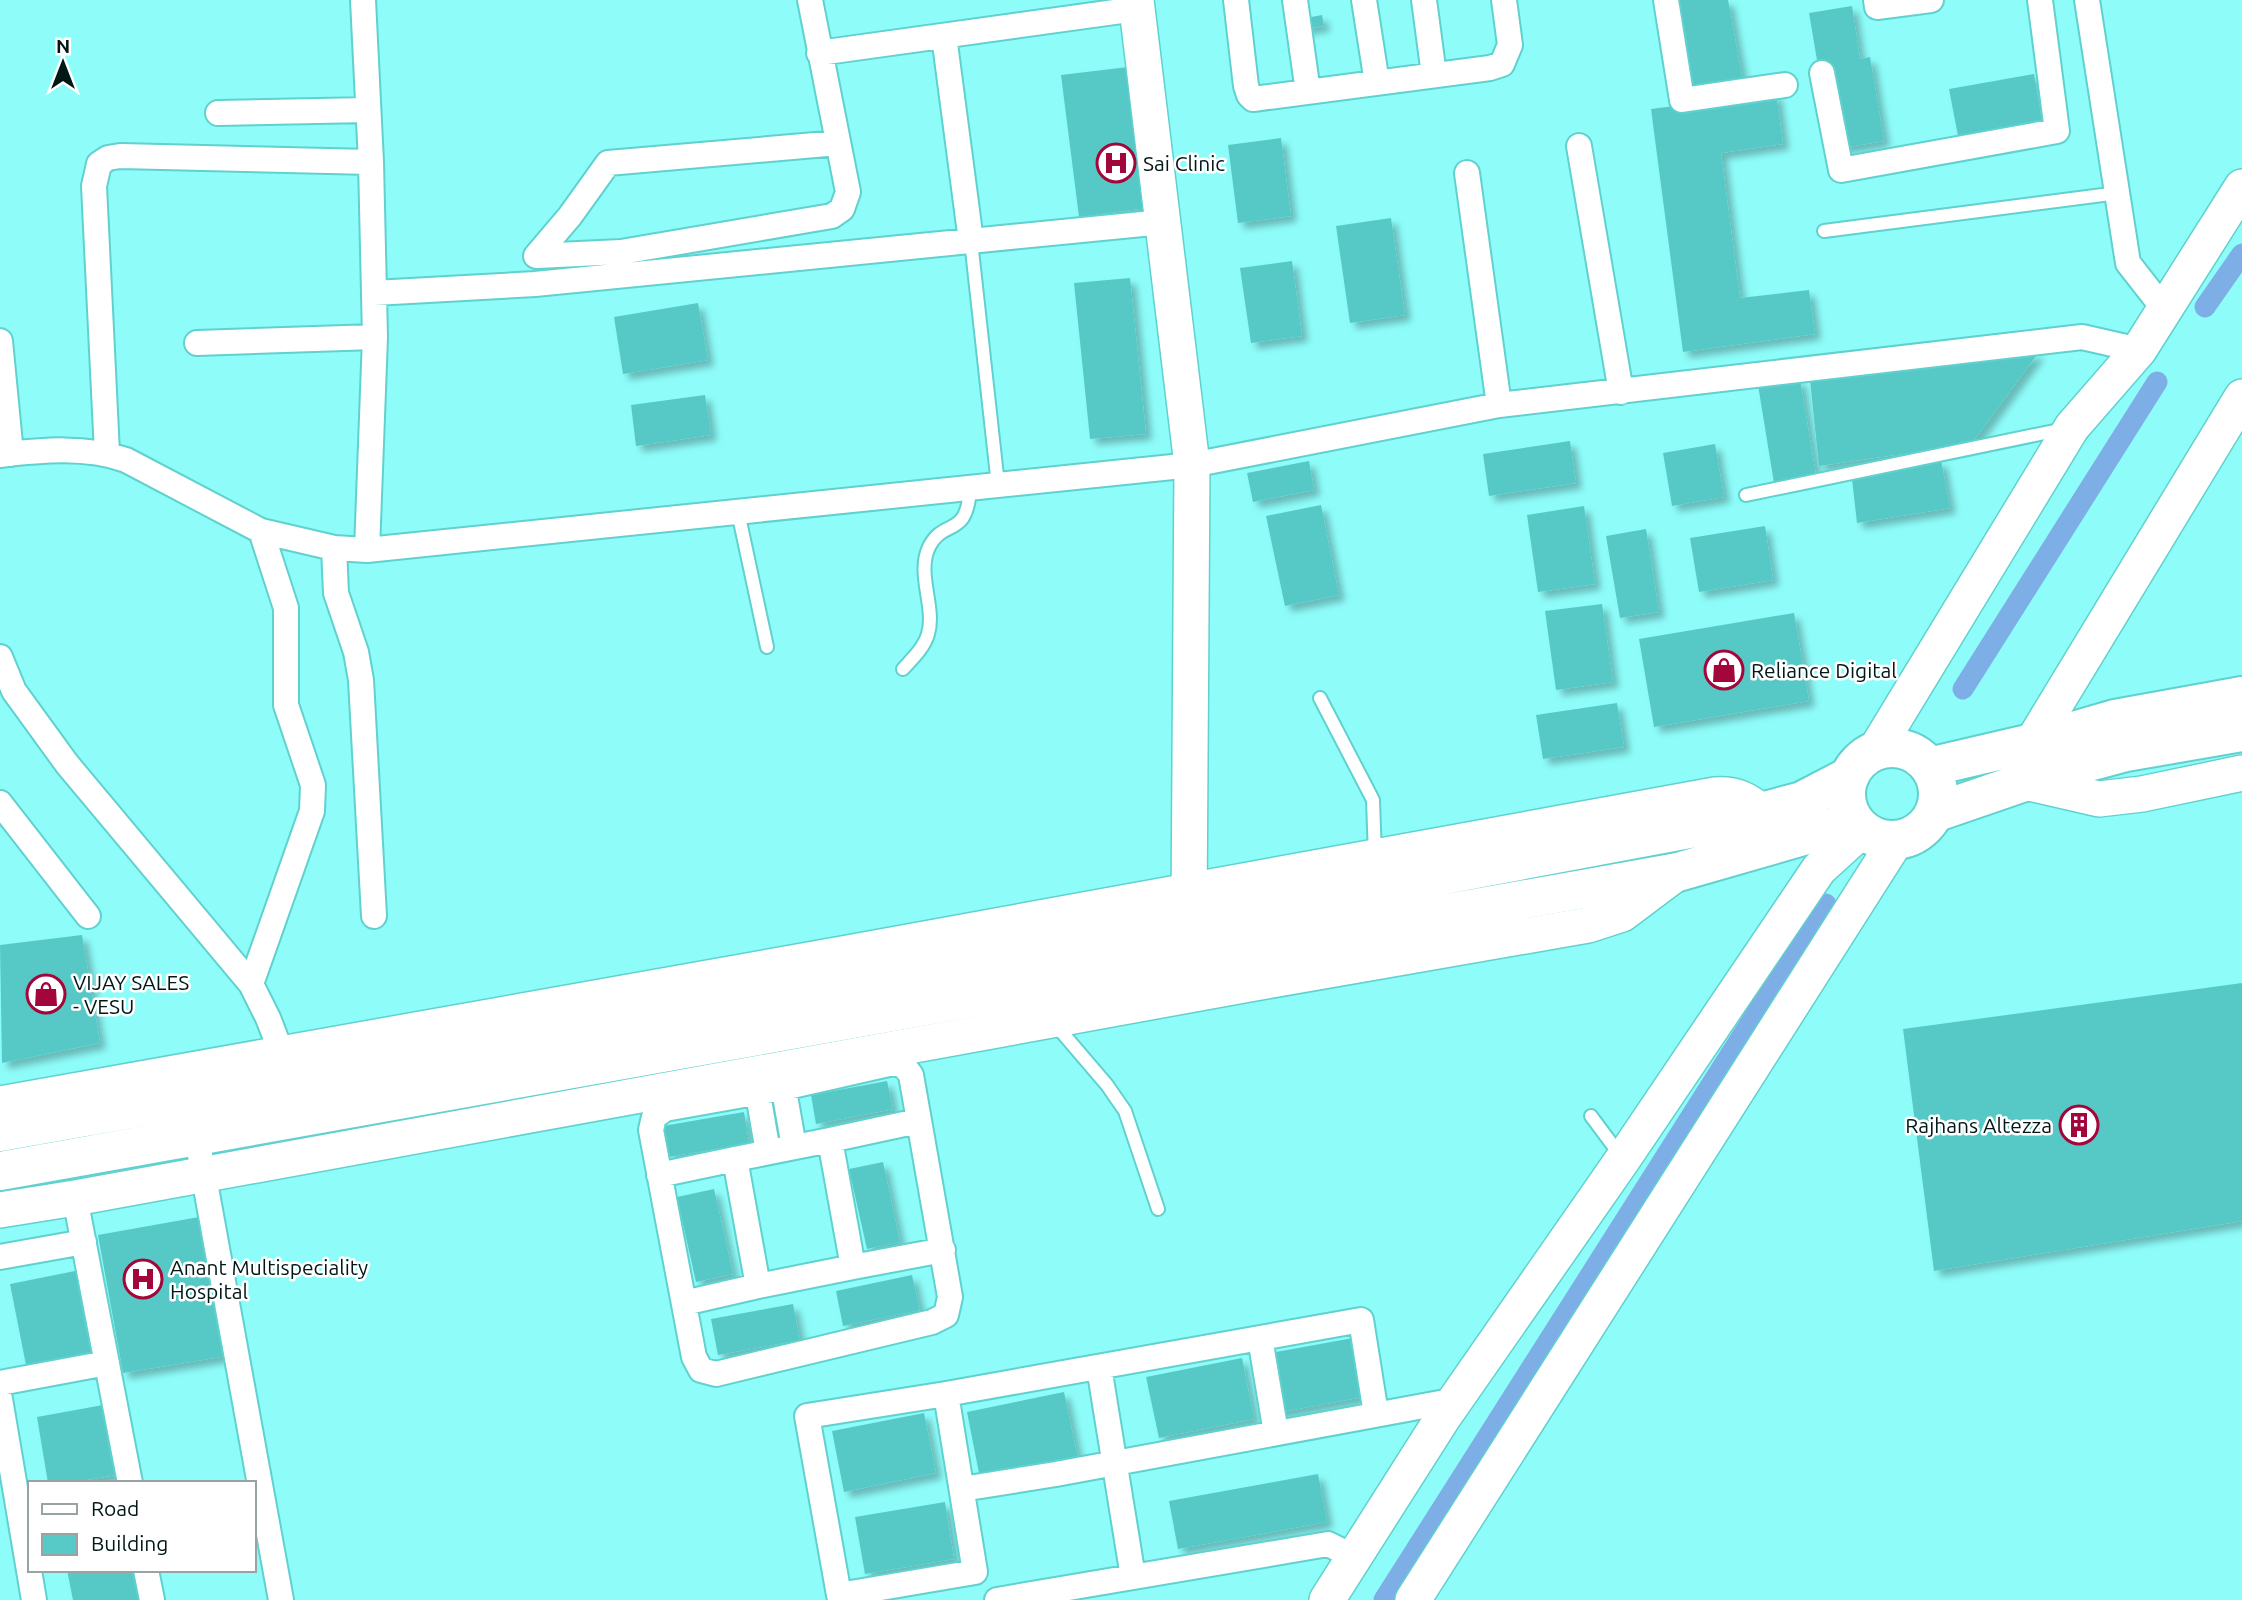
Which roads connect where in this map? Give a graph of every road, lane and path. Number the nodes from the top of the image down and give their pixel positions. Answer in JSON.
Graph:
{"nodes":[{"id":1,"x":363,"y":0,"type":"edge"},
{"id":2,"x":810,"y":0,"type":"edge"},
{"id":3,"x":1236,"y":0,"type":"edge"},
{"id":4,"x":1295,"y":0,"type":"edge"},
{"id":5,"x":1364,"y":0,"type":"edge"},
{"id":6,"x":1424,"y":0,"type":"edge"},
{"id":7,"x":1504,"y":0,"type":"edge"},
{"id":8,"x":1666,"y":0,"type":"edge"},
{"id":9,"x":1876,"y":0,"type":"edge"},
{"id":10,"x":1931,"y":0,"type":"edge"},
{"id":11,"x":2040,"y":0,"type":"edge"},
{"id":12,"x":2087,"y":0,"type":"edge"},
{"id":13,"x":1136,"y":4,"type":"edge"},
{"id":14,"x":944,"y":36,"type":"junction"},
{"id":15,"x":820,"y":53,"type":"junction"},
{"id":16,"x":1822,"y":73,"type":"dead end"},
{"id":17,"x":1434,"y":75,"type":"junction"},
{"id":18,"x":1377,"y":83,"type":"junction"},
{"id":19,"x":1785,"y":85,"type":"dead end"},
{"id":20,"x":1308,"y":92,"type":"junction"},
{"id":21,"x":368,"y":110,"type":"junction"},
{"id":22,"x":218,"y":113,"type":"dead end"},
{"id":23,"x":838,"y":143,"type":"junction"},
{"id":24,"x":1579,"y":146,"type":"dead end"},
{"id":25,"x":371,"y":162,"type":"junction"},
{"id":26,"x":1467,"y":173,"type":"dead end"},
{"id":27,"x":2242,"y":187,"type":"edge"},
{"id":28,"x":2118,"y":193,"type":"junction"},
{"id":29,"x":822,"y":218,"type":"junction"},
{"id":30,"x":1163,"y":222,"type":"junction"},
{"id":31,"x":1824,"y":231,"type":"dead end"},
{"id":32,"x":971,"y":241,"type":"junction"},
{"id":33,"x":824,"y":256,"type":"junction"},
{"id":34,"x":374,"y":293,"type":"junction"},
{"id":35,"x":2164,"y":309,"type":"junction"},
{"id":36,"x":375,"y":337,"type":"junction"},
{"id":37,"x":0,"y":341,"type":"edge"},
{"id":38,"x":197,"y":343,"type":"dead end"},
{"id":39,"x":2138,"y":350,"type":"junction"},
{"id":40,"x":1621,"y":392,"type":"junction"},
{"id":41,"x":2242,"y":397,"type":"edge"},
{"id":42,"x":1499,"y":405,"type":"junction"},
{"id":43,"x":2072,"y":428,"type":"junction"},
{"id":44,"x":107,"y":453,"type":"junction"},
{"id":45,"x":6,"y":454,"type":"edge"},
{"id":46,"x":1192,"y":465,"type":"junction"},
{"id":47,"x":998,"y":485,"type":"junction"},
{"id":48,"x":970,"y":488,"type":"junction"},
{"id":49,"x":1746,"y":495,"type":"dead end"},
{"id":50,"x":737,"y":512,"type":"junction"},
{"id":51,"x":261,"y":531,"type":"junction"},
{"id":52,"x":334,"y":548,"type":"junction"},
{"id":53,"x":367,"y":550,"type":"junction"},
{"id":54,"x":768,"y":647,"type":"dead end"},
{"id":55,"x":0,"y":657,"type":"edge"},
{"id":56,"x":903,"y":670,"type":"dead end"},
{"id":57,"x":1320,"y":698,"type":"dead end"},
{"id":58,"x":2240,"y":703,"type":"edge"},
{"id":59,"x":2032,"y":743,"type":"junction"},
{"id":60,"x":1863,"y":764,"type":"junction"},
{"id":61,"x":1929,"y":767,"type":"junction"},
{"id":62,"x":2242,"y":773,"type":"edge"},
{"id":63,"x":2025,"y":782,"type":"junction"},
{"id":64,"x":0,"y":803,"type":"edge"},
{"id":65,"x":1762,"y":812,"type":"junction"},
{"id":66,"x":1934,"y":813,"type":"junction"},
{"id":67,"x":1871,"y":830,"type":"junction"},
{"id":68,"x":1375,"y":856,"type":"junction"},
{"id":69,"x":1678,"y":872,"type":"junction"},
{"id":70,"x":88,"y":916,"type":"dead end"},
{"id":71,"x":374,"y":916,"type":"dead end"},
{"id":72,"x":1189,"y":924,"type":"junction"},
{"id":73,"x":251,"y":984,"type":"junction"},
{"id":74,"x":1051,"y":1020,"type":"junction"},
{"id":75,"x":286,"y":1067,"type":"junction"},
{"id":76,"x":769,"y":1081,"type":"junction"},
{"id":77,"x":190,"y":1098,"type":"junction"},
{"id":78,"x":0,"y":1104,"type":"edge"},
{"id":79,"x":1591,"y":1116,"type":"dead end"},
{"id":80,"x":918,"y":1121,"type":"junction"},
{"id":81,"x":0,"y":1132,"type":"edge"},
{"id":82,"x":830,"y":1140,"type":"junction"},
{"id":83,"x":794,"y":1147,"type":"junction"},
{"id":84,"x":768,"y":1152,"type":"junction"},
{"id":85,"x":201,"y":1155,"type":"junction"},
{"id":86,"x":735,"y":1158,"type":"junction"},
{"id":87,"x":1623,"y":1158,"type":"junction"},
{"id":88,"x":0,"y":1171,"type":"edge"},
{"id":89,"x":659,"y":1175,"type":"junction"},
{"id":90,"x":75,"y":1198,"type":"junction"},
{"id":91,"x":1158,"y":1209,"type":"dead end"},
{"id":92,"x":0,"y":1210,"type":"edge"},
{"id":93,"x":83,"y":1242,"type":"junction"},
{"id":94,"x":943,"y":1250,"type":"junction"},
{"id":95,"x":0,"y":1257,"type":"edge"},
{"id":96,"x":853,"y":1267,"type":"junction"},
{"id":97,"x":758,"y":1286,"type":"junction"},
{"id":98,"x":684,"y":1303,"type":"junction"},
{"id":99,"x":1260,"y":1338,"type":"junction"},
{"id":100,"x":107,"y":1363,"type":"junction"},
{"id":101,"x":1099,"y":1367,"type":"junction"},
{"id":102,"x":0,"y":1383,"type":"edge"},
{"id":103,"x":946,"y":1394,"type":"junction"},
{"id":104,"x":0,"y":1399,"type":"edge"},
{"id":105,"x":1451,"y":1406,"type":"junction"},
{"id":106,"x":1386,"y":1417,"type":"junction"},
{"id":107,"x":1276,"y":1433,"type":"junction"},
{"id":108,"x":1117,"y":1470,"type":"junction"},
{"id":109,"x":130,"y":1481,"type":"edge"},
{"id":110,"x":962,"y":1489,"type":"junction"},
{"id":111,"x":25,"y":1516,"type":"edge"},
{"id":112,"x":28,"y":1544,"type":"edge"},
{"id":113,"x":1353,"y":1557,"type":"junction"},
{"id":114,"x":31,"y":1572,"type":"edge"},
{"id":115,"x":146,"y":1572,"type":"edge"},
{"id":116,"x":1133,"y":1577,"type":"junction"},
{"id":117,"x":34,"y":1600,"type":"edge"},
{"id":118,"x":152,"y":1600,"type":"edge"},
{"id":119,"x":281,"y":1600,"type":"edge"},
{"id":120,"x":997,"y":1600,"type":"edge"},
{"id":121,"x":1327,"y":1600,"type":"edge"},
{"id":122,"x":1413,"y":1600,"type":"edge"}],
"edges":[{"from":1,"to":21,"type":"street"},
{"from":2,"to":15,"type":"street"},
{"from":3,"to":20,"type":"street"},
{"from":4,"to":20,"type":"street"},
{"from":5,"to":18,"type":"street"},
{"from":6,"to":17,"type":"street"},
{"from":7,"to":17,"type":"street"},
{"from":8,"to":19,"type":"street"},
{"from":9,"to":10,"type":"street"},
{"from":11,"to":16,"type":"street"},
{"from":12,"to":28,"type":"street"},
{"from":13,"to":14,"type":"street"},
{"from":13,"to":30,"type":"street"},
{"from":14,"to":15,"type":"street"},
{"from":14,"to":32,"type":"street"},
{"from":15,"to":23,"type":"street"},
{"from":17,"to":18,"type":"street"},
{"from":18,"to":20,"type":"street"},
{"from":21,"to":22,"type":"street"},
{"from":21,"to":25,"type":"street"},
{"from":23,"to":29,"type":"street"},
{"from":23,"to":29,"type":"street"},
{"from":24,"to":40,"type":"street"},
{"from":25,"to":34,"type":"street"},
{"from":25,"to":44,"type":"street"},
{"from":26,"to":42,"type":"street"},
{"from":27,"to":35,"type":"street"},
{"from":28,"to":31,"type":"lane"},
{"from":28,"to":35,"type":"street"},
{"from":29,"to":33,"type":"street"},
{"from":30,"to":32,"type":"street"},
{"from":30,"to":46,"type":"street"},
{"from":32,"to":33,"type":"street"},
{"from":32,"to":47,"type":"lane"},
{"from":33,"to":34,"type":"street"},
{"from":34,"to":36,"type":"street"},
{"from":35,"to":39,"type":"street"},
{"from":36,"to":38,"type":"street"},
{"from":36,"to":53,"type":"street"},
{"from":37,"to":45,"type":"street"},
{"from":39,"to":40,"type":"street"},
{"from":39,"to":43,"type":"street"},
{"from":40,"to":42,"type":"street"},
{"from":41,"to":59,"type":"street"},
{"from":42,"to":46,"type":"street"},
{"from":43,"to":49,"type":"lane"},
{"from":43,"to":60,"type":"street"},
{"from":44,"to":45,"type":"street"},
{"from":44,"to":51,"type":"street"},
{"from":46,"to":47,"type":"street"},
{"from":46,"to":72,"type":"street"},
{"from":47,"to":48,"type":"street"},
{"from":48,"to":50,"type":"street"},
{"from":48,"to":56,"type":"lane"},
{"from":50,"to":53,"type":"street"},
{"from":50,"to":54,"type":"lane"},
{"from":51,"to":52,"type":"street"},
{"from":51,"to":73,"type":"street"},
{"from":52,"to":53,"type":"street"},
{"from":52,"to":71,"type":"street"},
{"from":55,"to":73,"type":"street"},
{"from":57,"to":68,"type":"lane"},
{"from":58,"to":59,"type":"main road"},
{"from":58,"to":63,"type":"main road"},
{"from":59,"to":61,"type":"main road"},
{"from":60,"to":61,"type":"main road"},
{"from":60,"to":65,"type":"main road"},
{"from":60,"to":67,"type":"main road"},
{"from":61,"to":66,"type":"main road"},
{"from":62,"to":63,"type":"street"},
{"from":63,"to":66,"type":"main road"},
{"from":64,"to":70,"type":"street"},
{"from":65,"to":68,"type":"street"},
{"from":65,"to":72,"type":"main road"},
{"from":66,"to":67,"type":"main road"},
{"from":67,"to":69,"type":"main road"},
{"from":67,"to":87,"type":"street"},
{"from":67,"to":122,"type":"street"},
{"from":68,"to":72,"type":"street"},
{"from":69,"to":72,"type":"main road"},
{"from":69,"to":74,"type":"street"},
{"from":72,"to":75,"type":"main road"},
{"from":72,"to":85,"type":"main road"},
{"from":73,"to":75,"type":"street"},
{"from":74,"to":76,"type":"street"},
{"from":74,"to":91,"type":"lane"},
{"from":75,"to":77,"type":"main road"},
{"from":75,"to":78,"type":"street"},
{"from":76,"to":80,"type":"street"},
{"from":76,"to":83,"type":"street"},
{"from":76,"to":84,"type":"street"},
{"from":76,"to":85,"type":"street"},
{"from":76,"to":89,"type":"street"},
{"from":77,"to":81,"type":"main road"},
{"from":77,"to":85,"type":"street"},
{"from":79,"to":87,"type":"lane"},
{"from":80,"to":82,"type":"street"},
{"from":80,"to":94,"type":"street"},
{"from":82,"to":83,"type":"street"},
{"from":82,"to":96,"type":"street"},
{"from":83,"to":84,"type":"street"},
{"from":84,"to":86,"type":"street"},
{"from":85,"to":88,"type":"main road"},
{"from":85,"to":90,"type":"street"},
{"from":85,"to":119,"type":"street"},
{"from":86,"to":89,"type":"street"},
{"from":86,"to":97,"type":"street"},
{"from":87,"to":105,"type":"street"},
{"from":89,"to":98,"type":"street"},
{"from":90,"to":92,"type":"street"},
{"from":90,"to":93,"type":"street"},
{"from":93,"to":95,"type":"street"},
{"from":93,"to":100,"type":"street"},
{"from":94,"to":96,"type":"street"},
{"from":94,"to":98,"type":"street"},
{"from":96,"to":97,"type":"street"},
{"from":97,"to":98,"type":"street"},
{"from":99,"to":101,"type":"street"},
{"from":99,"to":106,"type":"street"},
{"from":99,"to":107,"type":"street"},
{"from":100,"to":102,"type":"street"},
{"from":100,"to":109,"type":"street"},
{"from":101,"to":103,"type":"street"},
{"from":101,"to":108,"type":"street"},
{"from":103,"to":110,"type":"street"},
{"from":103,"to":110,"type":"street"},
{"from":104,"to":111,"type":"street"},
{"from":105,"to":106,"type":"street"},
{"from":105,"to":113,"type":"street"},
{"from":106,"to":107,"type":"street"},
{"from":106,"to":108,"type":"street"},
{"from":107,"to":108,"type":"street"},
{"from":108,"to":110,"type":"street"},
{"from":108,"to":116,"type":"street"},
{"from":111,"to":112,"type":"street"},
{"from":113,"to":116,"type":"street"},
{"from":113,"to":121,"type":"street"},
{"from":114,"to":117,"type":"street"},
{"from":115,"to":118,"type":"street"},
{"from":116,"to":120,"type":"street"}]}
